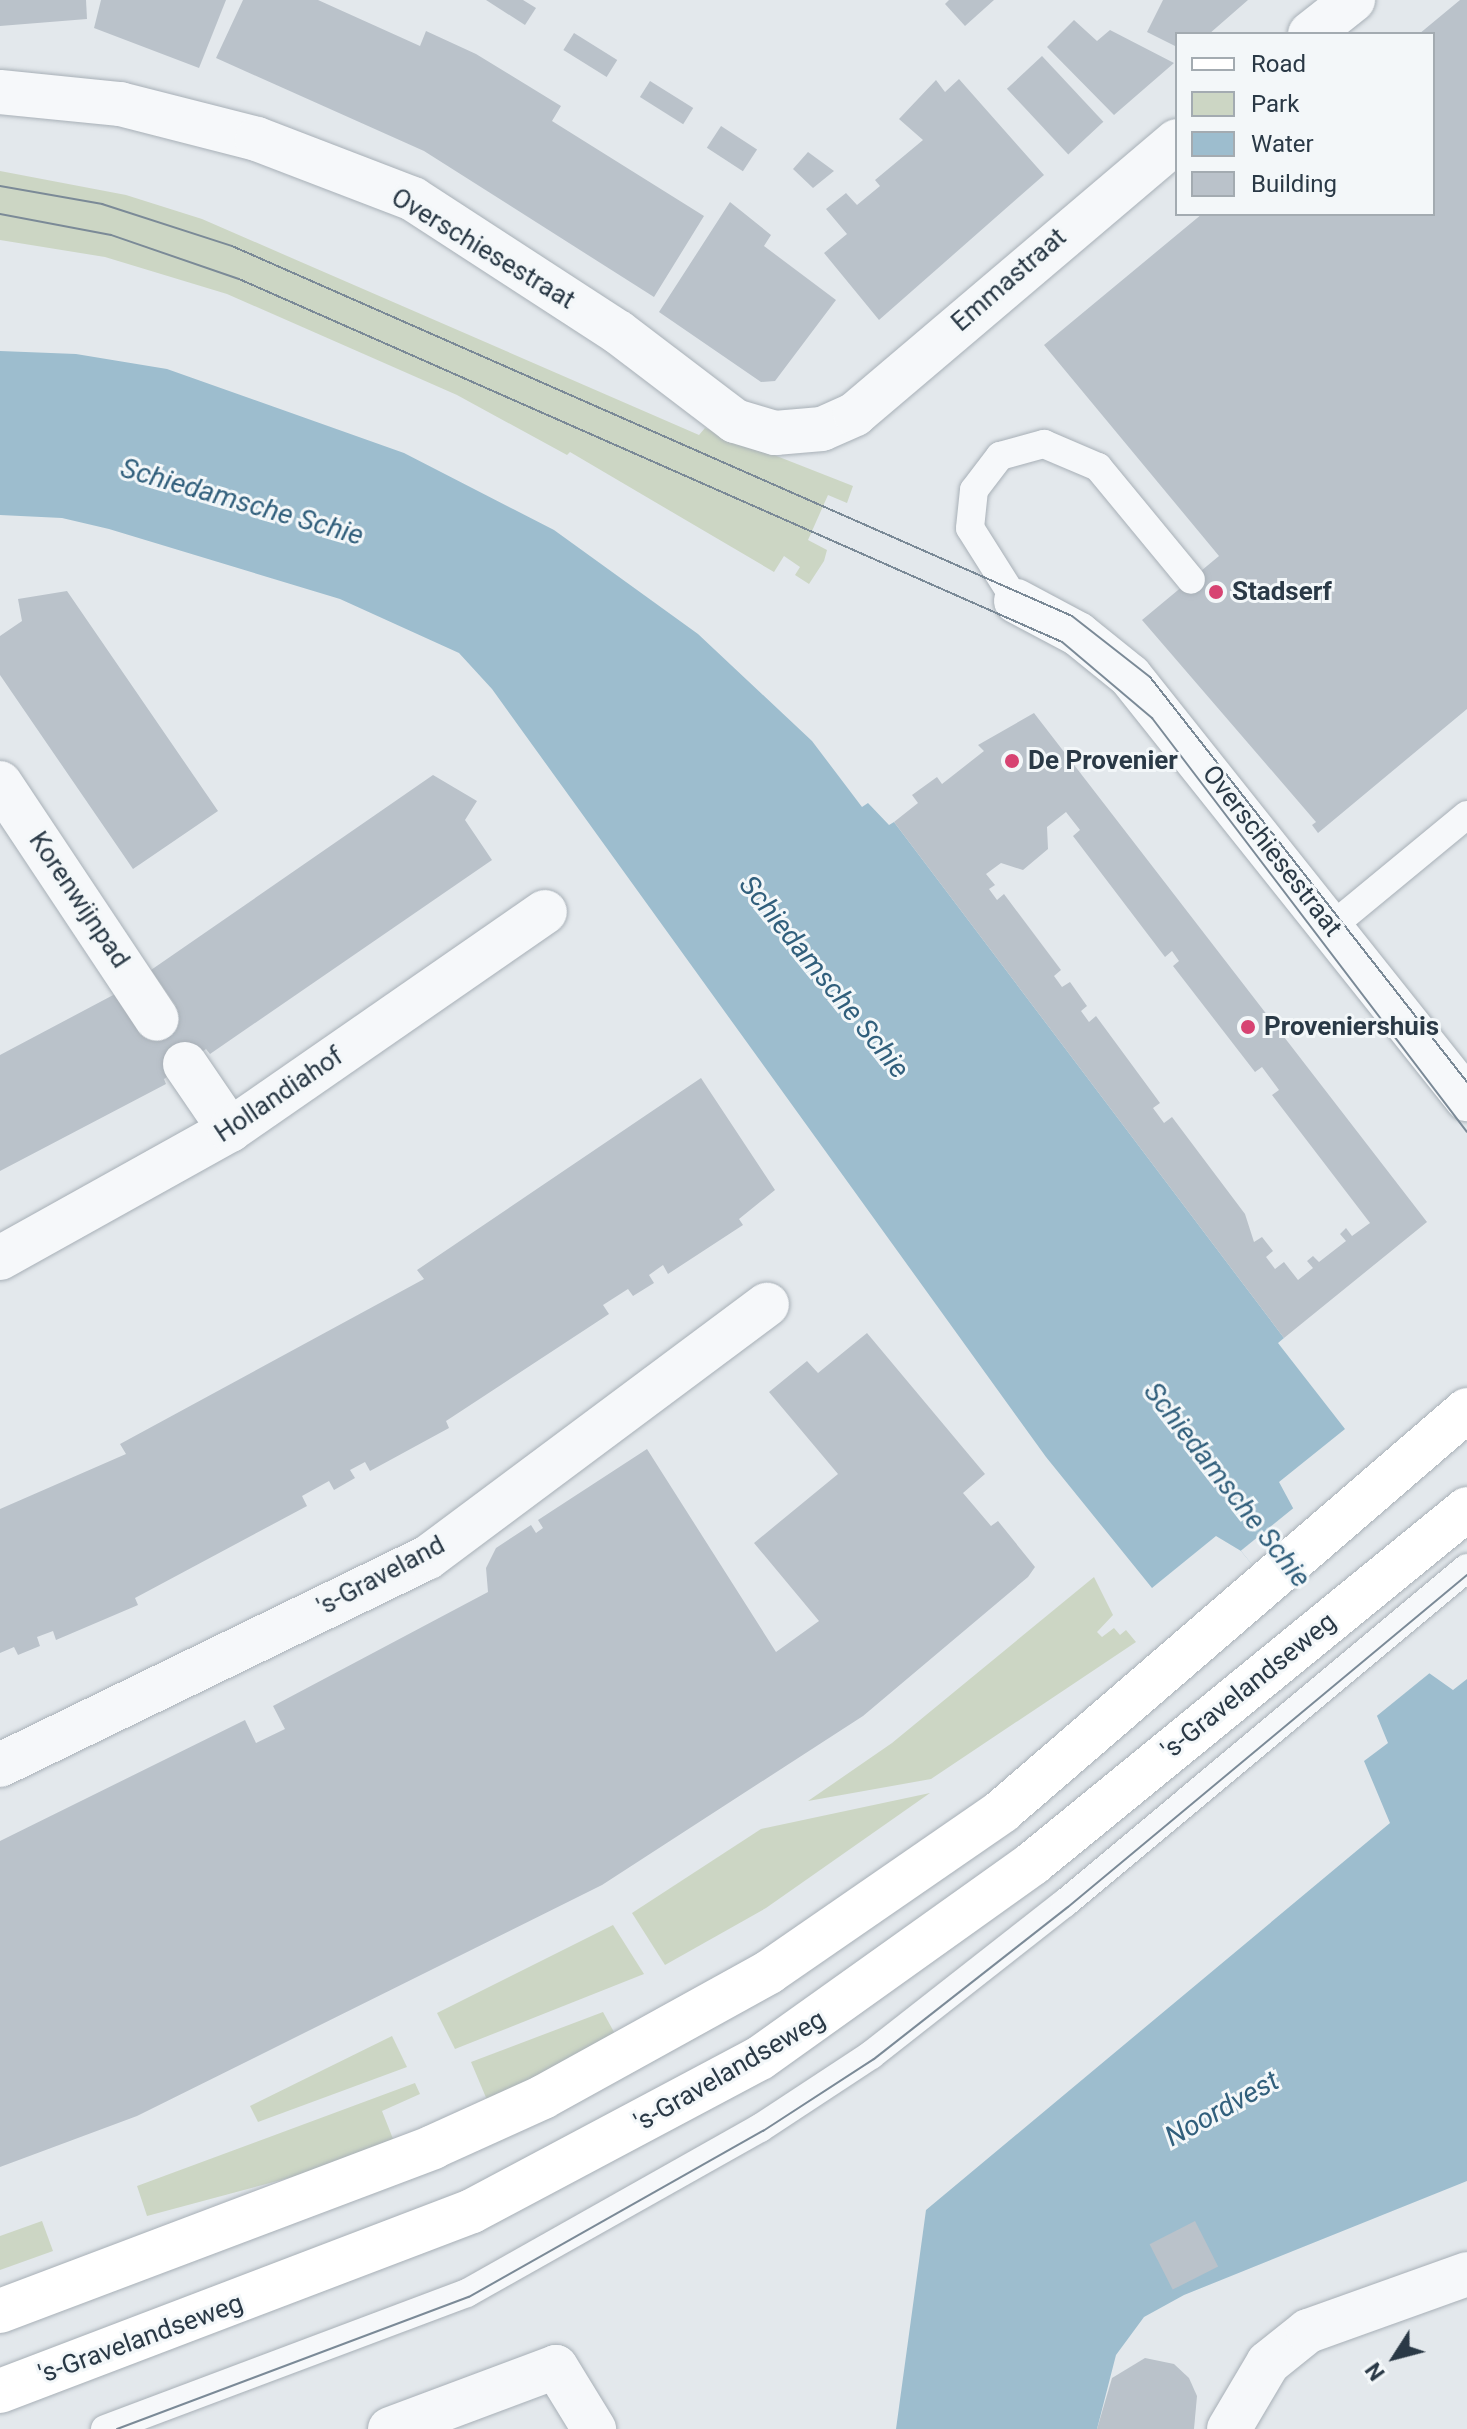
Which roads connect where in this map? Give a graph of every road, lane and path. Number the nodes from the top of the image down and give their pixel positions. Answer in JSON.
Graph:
{"nodes":[{"id":1,"x":1353,"y":0,"type":"edge"},
{"id":2,"x":1313,"y":32,"type":"edge"},
{"id":3,"x":0,"y":92,"type":"edge"},
{"id":4,"x":1175,"y":143,"type":"edge"},
{"id":5,"x":844,"y":421,"type":"joint"},
{"id":6,"x":1191,"y":580,"type":"dead end"},
{"id":7,"x":1016,"y":601,"type":"joint"},
{"id":8,"x":0,"y":783,"type":"edge"},
{"id":9,"x":1467,"y":815,"type":"edge"},
{"id":10,"x":545,"y":912,"type":"dead end"},
{"id":11,"x":1331,"y":927,"type":"junction"},
{"id":12,"x":157,"y":1019,"type":"dead end"},
{"id":13,"x":185,"y":1064,"type":"dead end"},
{"id":14,"x":1467,"y":1099,"type":"edge"},
{"id":15,"x":230,"y":1130,"type":"junction"},
{"id":16,"x":0,"y":1258,"type":"edge"},
{"id":17,"x":767,"y":1305,"type":"dead end"},
{"id":18,"x":1467,"y":1410,"type":"edge"},
{"id":19,"x":1467,"y":1509,"type":"edge"},
{"id":20,"x":1467,"y":1568,"type":"edge"},
{"id":21,"x":0,"y":1765,"type":"edge"},
{"id":22,"x":1467,"y":2274,"type":"edge"},
{"id":23,"x":0,"y":2311,"type":"edge"},
{"id":24,"x":0,"y":2391,"type":"edge"},
{"id":25,"x":1235,"y":2414,"type":"edge"},
{"id":26,"x":105,"y":2429,"type":"edge"},
{"id":27,"x":390,"y":2429,"type":"edge"},
{"id":28,"x":594,"y":2429,"type":"edge"}],
"edges":[{"from":1,"to":2,"type":"street"},
{"from":3,"to":5,"type":"street","name":"Overschiesestraat"},
{"from":4,"to":5,"type":"street","name":"Emmastraat"},
{"from":6,"to":7,"type":"lane"},
{"from":7,"to":11,"type":"street","name":"Overschiesestraat"},
{"from":8,"to":12,"type":"street","name":"Korenwijnpad"},
{"from":9,"to":11,"type":"lane"},
{"from":10,"to":15,"type":"street","name":"Hollandiahof"},
{"from":11,"to":14,"type":"street","name":"Overschiesestraat"},
{"from":13,"to":15,"type":"street"},
{"from":15,"to":16,"type":"street","name":"Hollandiahof"},
{"from":17,"to":21,"type":"street","name":"'s-Graveland"},
{"from":18,"to":23,"type":"main road"},
{"from":19,"to":24,"type":"main road","name":"'s-Gravelandseweg"},
{"from":20,"to":26,"type":"lane","name":"'s-Gravelandseweg"},
{"from":22,"to":25,"type":"street"},
{"from":27,"to":28,"type":"street"}]}
